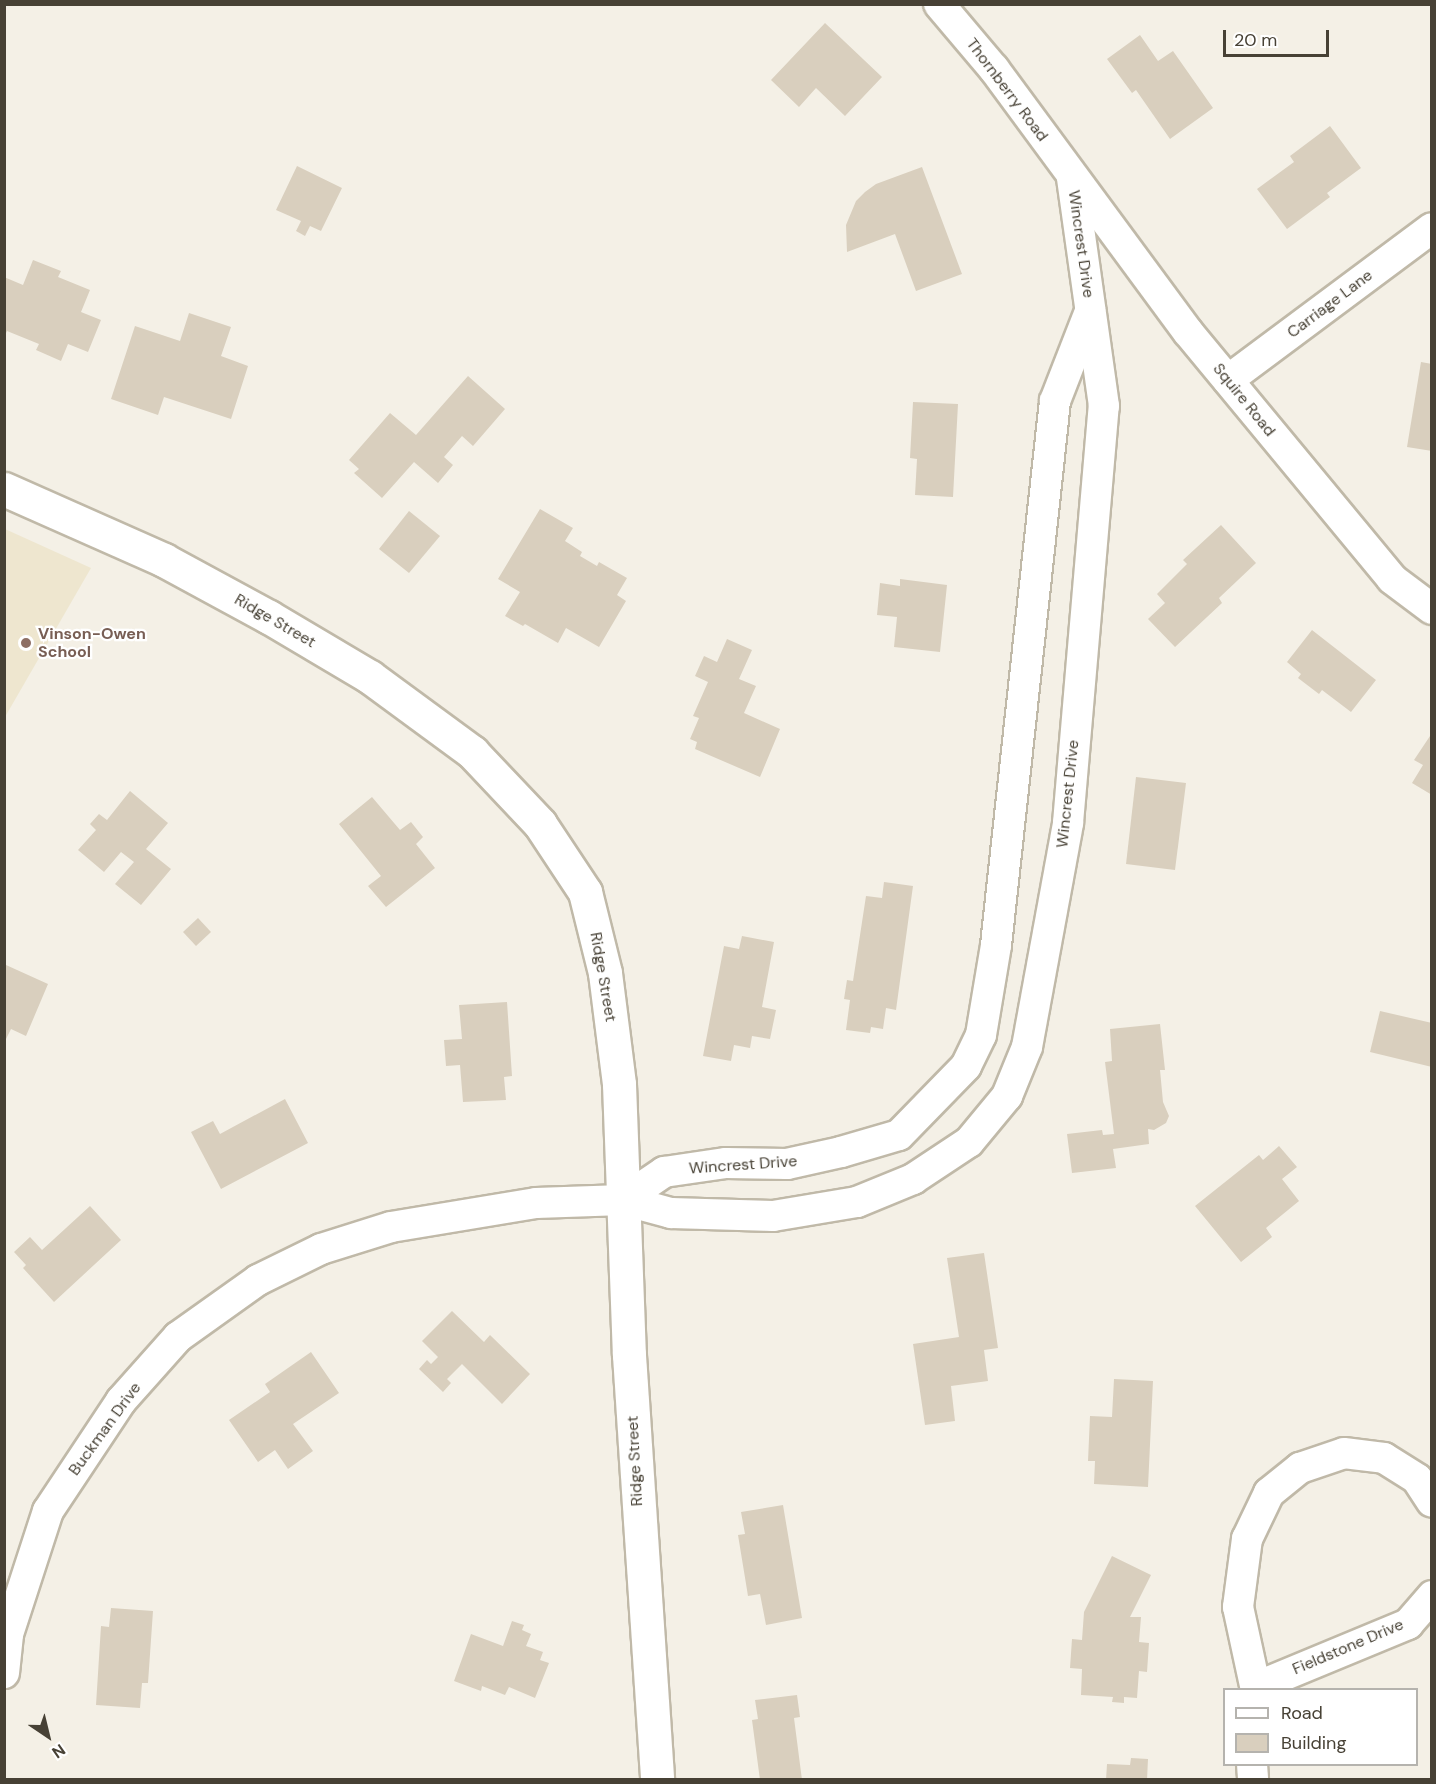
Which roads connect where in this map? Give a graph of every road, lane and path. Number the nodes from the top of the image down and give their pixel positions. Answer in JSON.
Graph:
{"nodes":[{"id":1,"x":939,"y":4,"type":"edge"},
{"id":2,"x":1072,"y":177,"type":"junction"},
{"id":3,"x":1431,"y":228,"type":"edge"},
{"id":4,"x":1090,"y":311,"type":"junction"},
{"id":5,"x":1228,"y":380,"type":"junction"},
{"id":6,"x":4,"y":489,"type":"edge"},
{"id":7,"x":1431,"y":609,"type":"edge"},
{"id":8,"x":623,"y":1200,"type":"junction"},
{"id":9,"x":1431,"y":1502,"type":"edge"},
{"id":10,"x":1431,"y":1596,"type":"edge"},
{"id":11,"x":4,"y":1673,"type":"edge"},
{"id":12,"x":1256,"y":1688,"type":"edge"},
{"id":13,"x":657,"y":1779,"type":"edge"}],
"edges":[{"from":1,"to":2,"type":"street","name":"Thornberry Road"},
{"from":2,"to":4,"type":"street","name":"Wincrest Drive"},
{"from":2,"to":5,"type":"street","name":"Squire Road"},
{"from":3,"to":5,"type":"street","name":"Carriage Lane"},
{"from":4,"to":8,"type":"street","name":"Wincrest Drive"},
{"from":4,"to":8,"type":"street","name":"Wincrest Drive"},
{"from":5,"to":7,"type":"street","name":"Squire Road"},
{"from":6,"to":8,"type":"street","name":"Ridge Street"},
{"from":8,"to":11,"type":"street","name":"Buckman Drive"},
{"from":8,"to":13,"type":"street","name":"Ridge Street"},
{"from":9,"to":12,"type":"street","name":"Fieldstone Drive"},
{"from":10,"to":12,"type":"street","name":"Fieldstone Drive"}]}
